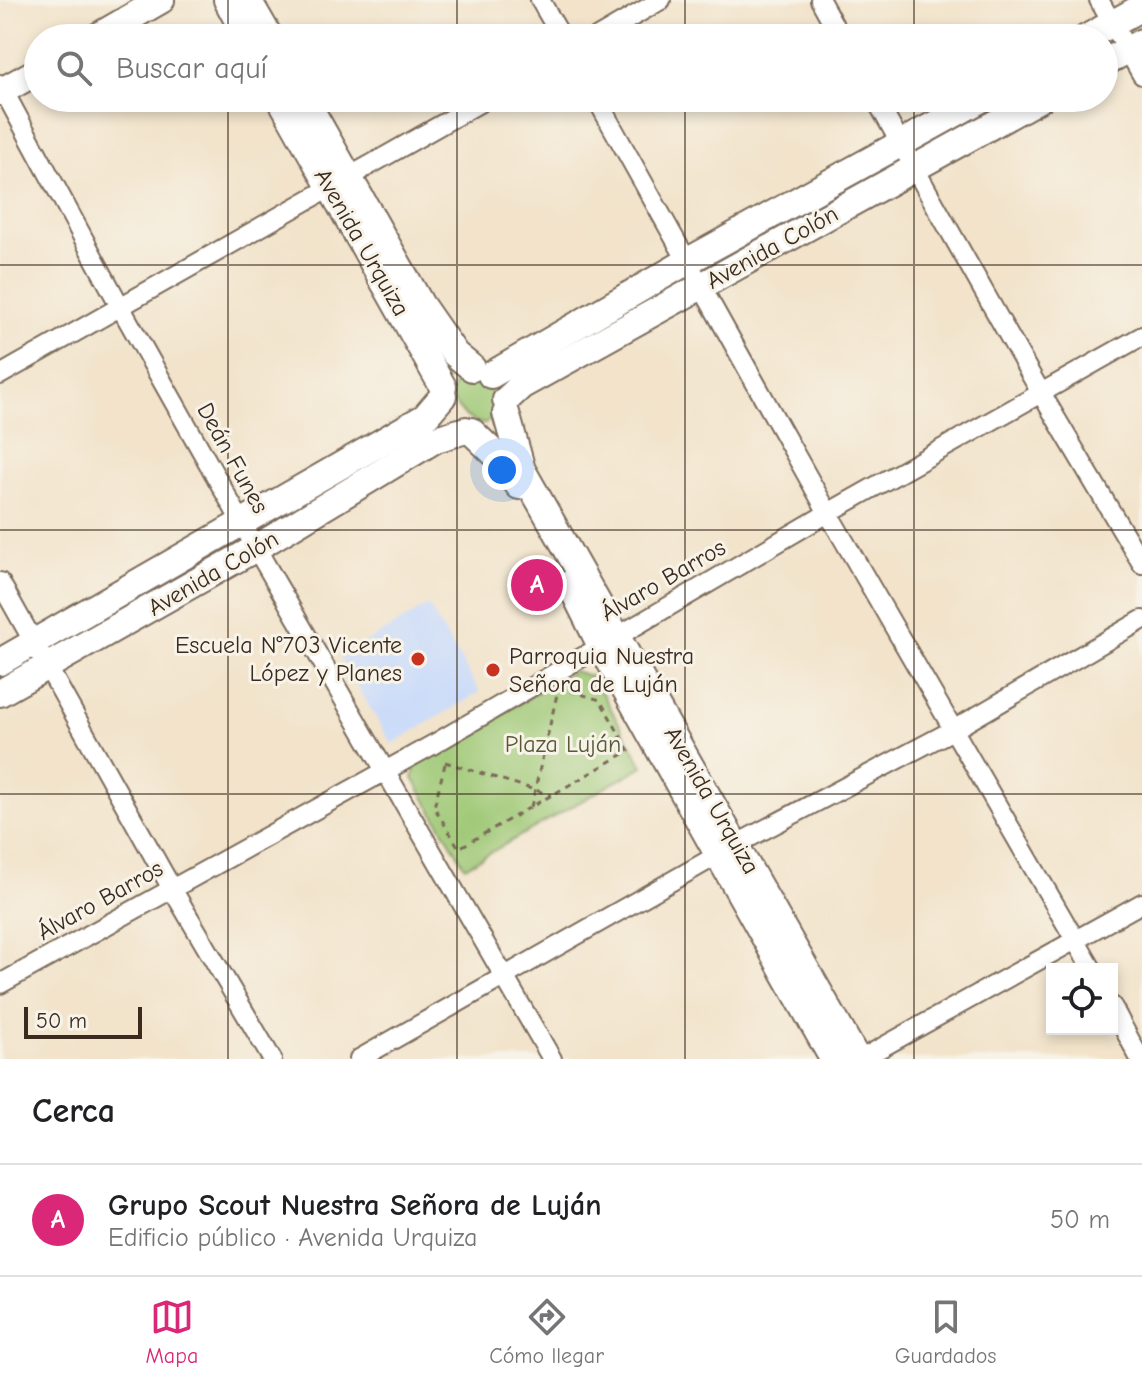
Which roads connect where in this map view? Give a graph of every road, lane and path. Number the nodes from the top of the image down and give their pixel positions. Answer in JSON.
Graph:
{"nodes":[{"id":1,"x":161,"y":0,"type":"edge"},
{"id":2,"x":227,"y":0,"type":"edge"},
{"id":3,"x":248,"y":0,"type":"edge"},
{"id":4,"x":540,"y":0,"type":"edge"},
{"id":5,"x":661,"y":0,"type":"edge"},
{"id":6,"x":820,"y":0,"type":"edge"},
{"id":7,"x":1099,"y":0,"type":"edge"},
{"id":8,"x":1142,"y":7,"type":"edge"},
{"id":9,"x":1112,"y":23,"type":"joint"},
{"id":10,"x":119,"y":24,"type":"edge"},
{"id":11,"x":240,"y":24,"type":"edge"},
{"id":12,"x":262,"y":24,"type":"edge"},
{"id":13,"x":554,"y":24,"type":"edge"},
{"id":14,"x":620,"y":24,"type":"edge"},
{"id":15,"x":833,"y":24,"type":"edge"},
{"id":16,"x":1118,"y":29,"type":"edge"},
{"id":17,"x":1135,"y":46,"type":"edge"},
{"id":18,"x":1142,"y":75,"type":"edge"},
{"id":19,"x":24,"y":78,"type":"edge"},
{"id":20,"x":1,"y":89,"type":"edge"},
{"id":21,"x":290,"y":112,"type":"edge"},
{"id":22,"x":310,"y":112,"type":"edge"},
{"id":23,"x":463,"y":112,"type":"edge"},
{"id":24,"x":604,"y":112,"type":"edge"},
{"id":25,"x":883,"y":112,"type":"edge"},
{"id":26,"x":959,"y":112,"type":"edge"},
{"id":27,"x":1016,"y":112,"type":"edge"},
{"id":28,"x":901,"y":145,"type":"junction"},
{"id":29,"x":914,"y":169,"type":"junction"},
{"id":30,"x":338,"y":181,"type":"junction"},
{"id":31,"x":688,"y":261,"type":"junction"},
{"id":32,"x":702,"y":285,"type":"junction"},
{"id":33,"x":121,"y":308,"type":"junction"},
{"id":34,"x":1142,"y":336,"type":"edge"},
{"id":35,"x":482,"y":372,"type":"junction"},
{"id":36,"x":0,"y":375,"type":"edge"},
{"id":37,"x":443,"y":391,"type":"junction"},
{"id":38,"x":1041,"y":393,"type":"junction"},
{"id":39,"x":506,"y":406,"type":"junction"},
{"id":40,"x":469,"y":430,"type":"junction"},
{"id":41,"x":828,"y":513,"type":"junction"},
{"id":42,"x":242,"y":523,"type":"junction"},
{"id":43,"x":256,"y":548,"type":"junction"},
{"id":44,"x":1142,"y":564,"type":"edge"},
{"id":45,"x":0,"y":582,"type":"edge"},
{"id":46,"x":1142,"y":620,"type":"edge"},
{"id":47,"x":609,"y":639,"type":"junction"},
{"id":48,"x":36,"y":643,"type":"junction"},
{"id":49,"x":0,"y":662,"type":"edge"},
{"id":50,"x":48,"y":668,"type":"junction"},
{"id":51,"x":0,"y":693,"type":"edge"},
{"id":52,"x":953,"y":730,"type":"junction"},
{"id":53,"x":434,"y":744,"type":"junction"},
{"id":54,"x":445,"y":764,"type":"junction"},
{"id":55,"x":384,"y":771,"type":"junction"},
{"id":56,"x":535,"y":790,"type":"junction"},
{"id":57,"x":551,"y":795,"type":"junction"},
{"id":58,"x":531,"y":807,"type":"junction"},
{"id":59,"x":729,"y":850,"type":"junction"},
{"id":60,"x":171,"y":887,"type":"junction"},
{"id":61,"x":1142,"y":903,"type":"edge"},
{"id":62,"x":1077,"y":940,"type":"junction"},
{"id":63,"x":1089,"y":963,"type":"edge"},
{"id":64,"x":505,"y":976,"type":"junction"},
{"id":65,"x":0,"y":984,"type":"edge"},
{"id":66,"x":1118,"y":1017,"type":"edge"},
{"id":67,"x":272,"y":1059,"type":"edge"},
{"id":68,"x":359,"y":1059,"type":"edge"},
{"id":69,"x":552,"y":1059,"type":"edge"},
{"id":70,"x":833,"y":1059,"type":"edge"},
{"id":71,"x":859,"y":1059,"type":"edge"},
{"id":72,"x":1140,"y":1059,"type":"edge"}],
"edges":[{"from":1,"to":10,"type":"main road"},
{"from":2,"to":11,"type":"main road"},
{"from":3,"to":12,"type":"main road"},
{"from":4,"to":13,"type":"street"},
{"from":5,"to":14,"type":"street"},
{"from":6,"to":15,"type":"street"},
{"from":7,"to":9,"type":"street"},
{"from":8,"to":9,"type":"main road"},
{"from":16,"to":17,"type":"street"},
{"from":17,"to":18,"type":"street"},
{"from":19,"to":20,"type":"main road"},
{"from":20,"to":33,"type":"street","name":"Deán Funes"},
{"from":21,"to":30,"type":"main road","name":"Avenida Urquiza"},
{"from":22,"to":30,"type":"main road","name":"Avenida Urquiza"},
{"from":23,"to":30,"type":"street"},
{"from":24,"to":31,"type":"street"},
{"from":25,"to":28,"type":"street"},
{"from":26,"to":28,"type":"main road","name":"Avenida Colón"},
{"from":27,"to":29,"type":"main road","name":"Avenida Colón"},
{"from":28,"to":29,"type":"street"},
{"from":28,"to":31,"type":"main road","name":"Avenida Colón"},
{"from":29,"to":32,"type":"main road","name":"Avenida Colón"},
{"from":29,"to":38,"type":"street"},
{"from":30,"to":33,"type":"street"},
{"from":30,"to":35,"type":"main road","name":"Avenida Urquiza"},
{"from":30,"to":37,"type":"main road","name":"Avenida Urquiza"},
{"from":31,"to":32,"type":"street"},
{"from":31,"to":35,"type":"main road","name":"Avenida Colón"},
{"from":32,"to":39,"type":"main road","name":"Avenida Colón"},
{"from":32,"to":41,"type":"street"},
{"from":33,"to":36,"type":"street"},
{"from":33,"to":42,"type":"street","name":"Deán Funes"},
{"from":34,"to":38,"type":"street","name":"Álvaro Barros"},
{"from":35,"to":37,"type":"main road"},
{"from":35,"to":39,"type":"main road"},
{"from":37,"to":40,"type":"main road"},
{"from":37,"to":42,"type":"main road","name":"Avenida Colón"},
{"from":38,"to":41,"type":"street","name":"Álvaro Barros"},
{"from":38,"to":44,"type":"street"},
{"from":39,"to":40,"type":"main road"},
{"from":39,"to":47,"type":"main road","name":"Avenida Urquiza"},
{"from":40,"to":43,"type":"main road","name":"Avenida Colón"},
{"from":40,"to":47,"type":"main road","name":"Avenida Urquiza"},
{"from":41,"to":47,"type":"street","name":"Álvaro Barros"},
{"from":41,"to":52,"type":"street"},
{"from":42,"to":43,"type":"street","name":"Deán Funes"},
{"from":42,"to":48,"type":"main road","name":"Avenida Colón"},
{"from":43,"to":50,"type":"main road","name":"Avenida Colón"},
{"from":43,"to":55,"type":"street","name":"Deán Funes"},
{"from":45,"to":48,"type":"street"},
{"from":46,"to":52,"type":"street"},
{"from":47,"to":53,"type":"street","name":"Álvaro Barros"},
{"from":47,"to":59,"type":"main road","name":"Avenida Urquiza"},
{"from":48,"to":49,"type":"main road","name":"Avenida Colón"},
{"from":48,"to":50,"type":"street"},
{"from":50,"to":51,"type":"main road","name":"Avenida Colón"},
{"from":50,"to":60,"type":"street"},
{"from":52,"to":59,"type":"street"},
{"from":52,"to":62,"type":"street"},
{"from":53,"to":54,"type":"path"},
{"from":53,"to":55,"type":"street","name":"Álvaro Barros"},
{"from":54,"to":56,"type":"path"},
{"from":54,"to":58,"type":"path"},
{"from":55,"to":60,"type":"street","name":"Álvaro Barros"},
{"from":55,"to":64,"type":"street","name":"Deán Funes"},
{"from":56,"to":57,"type":"path"},
{"from":56,"to":57,"type":"path"},
{"from":56,"to":58,"type":"path"},
{"from":57,"to":58,"type":"path"},
{"from":59,"to":64,"type":"street"},
{"from":59,"to":70,"type":"main road","name":"Avenida Urquiza"},
{"from":59,"to":71,"type":"main road","name":"Avenida Urquiza"},
{"from":60,"to":65,"type":"street","name":"Álvaro Barros"},
{"from":60,"to":67,"type":"street"},
{"from":61,"to":62,"type":"street"},
{"from":62,"to":63,"type":"street"},
{"from":62,"to":71,"type":"street"},
{"from":64,"to":68,"type":"street"},
{"from":64,"to":69,"type":"street","name":"Deán Funes"},
{"from":66,"to":72,"type":"street"}]}
